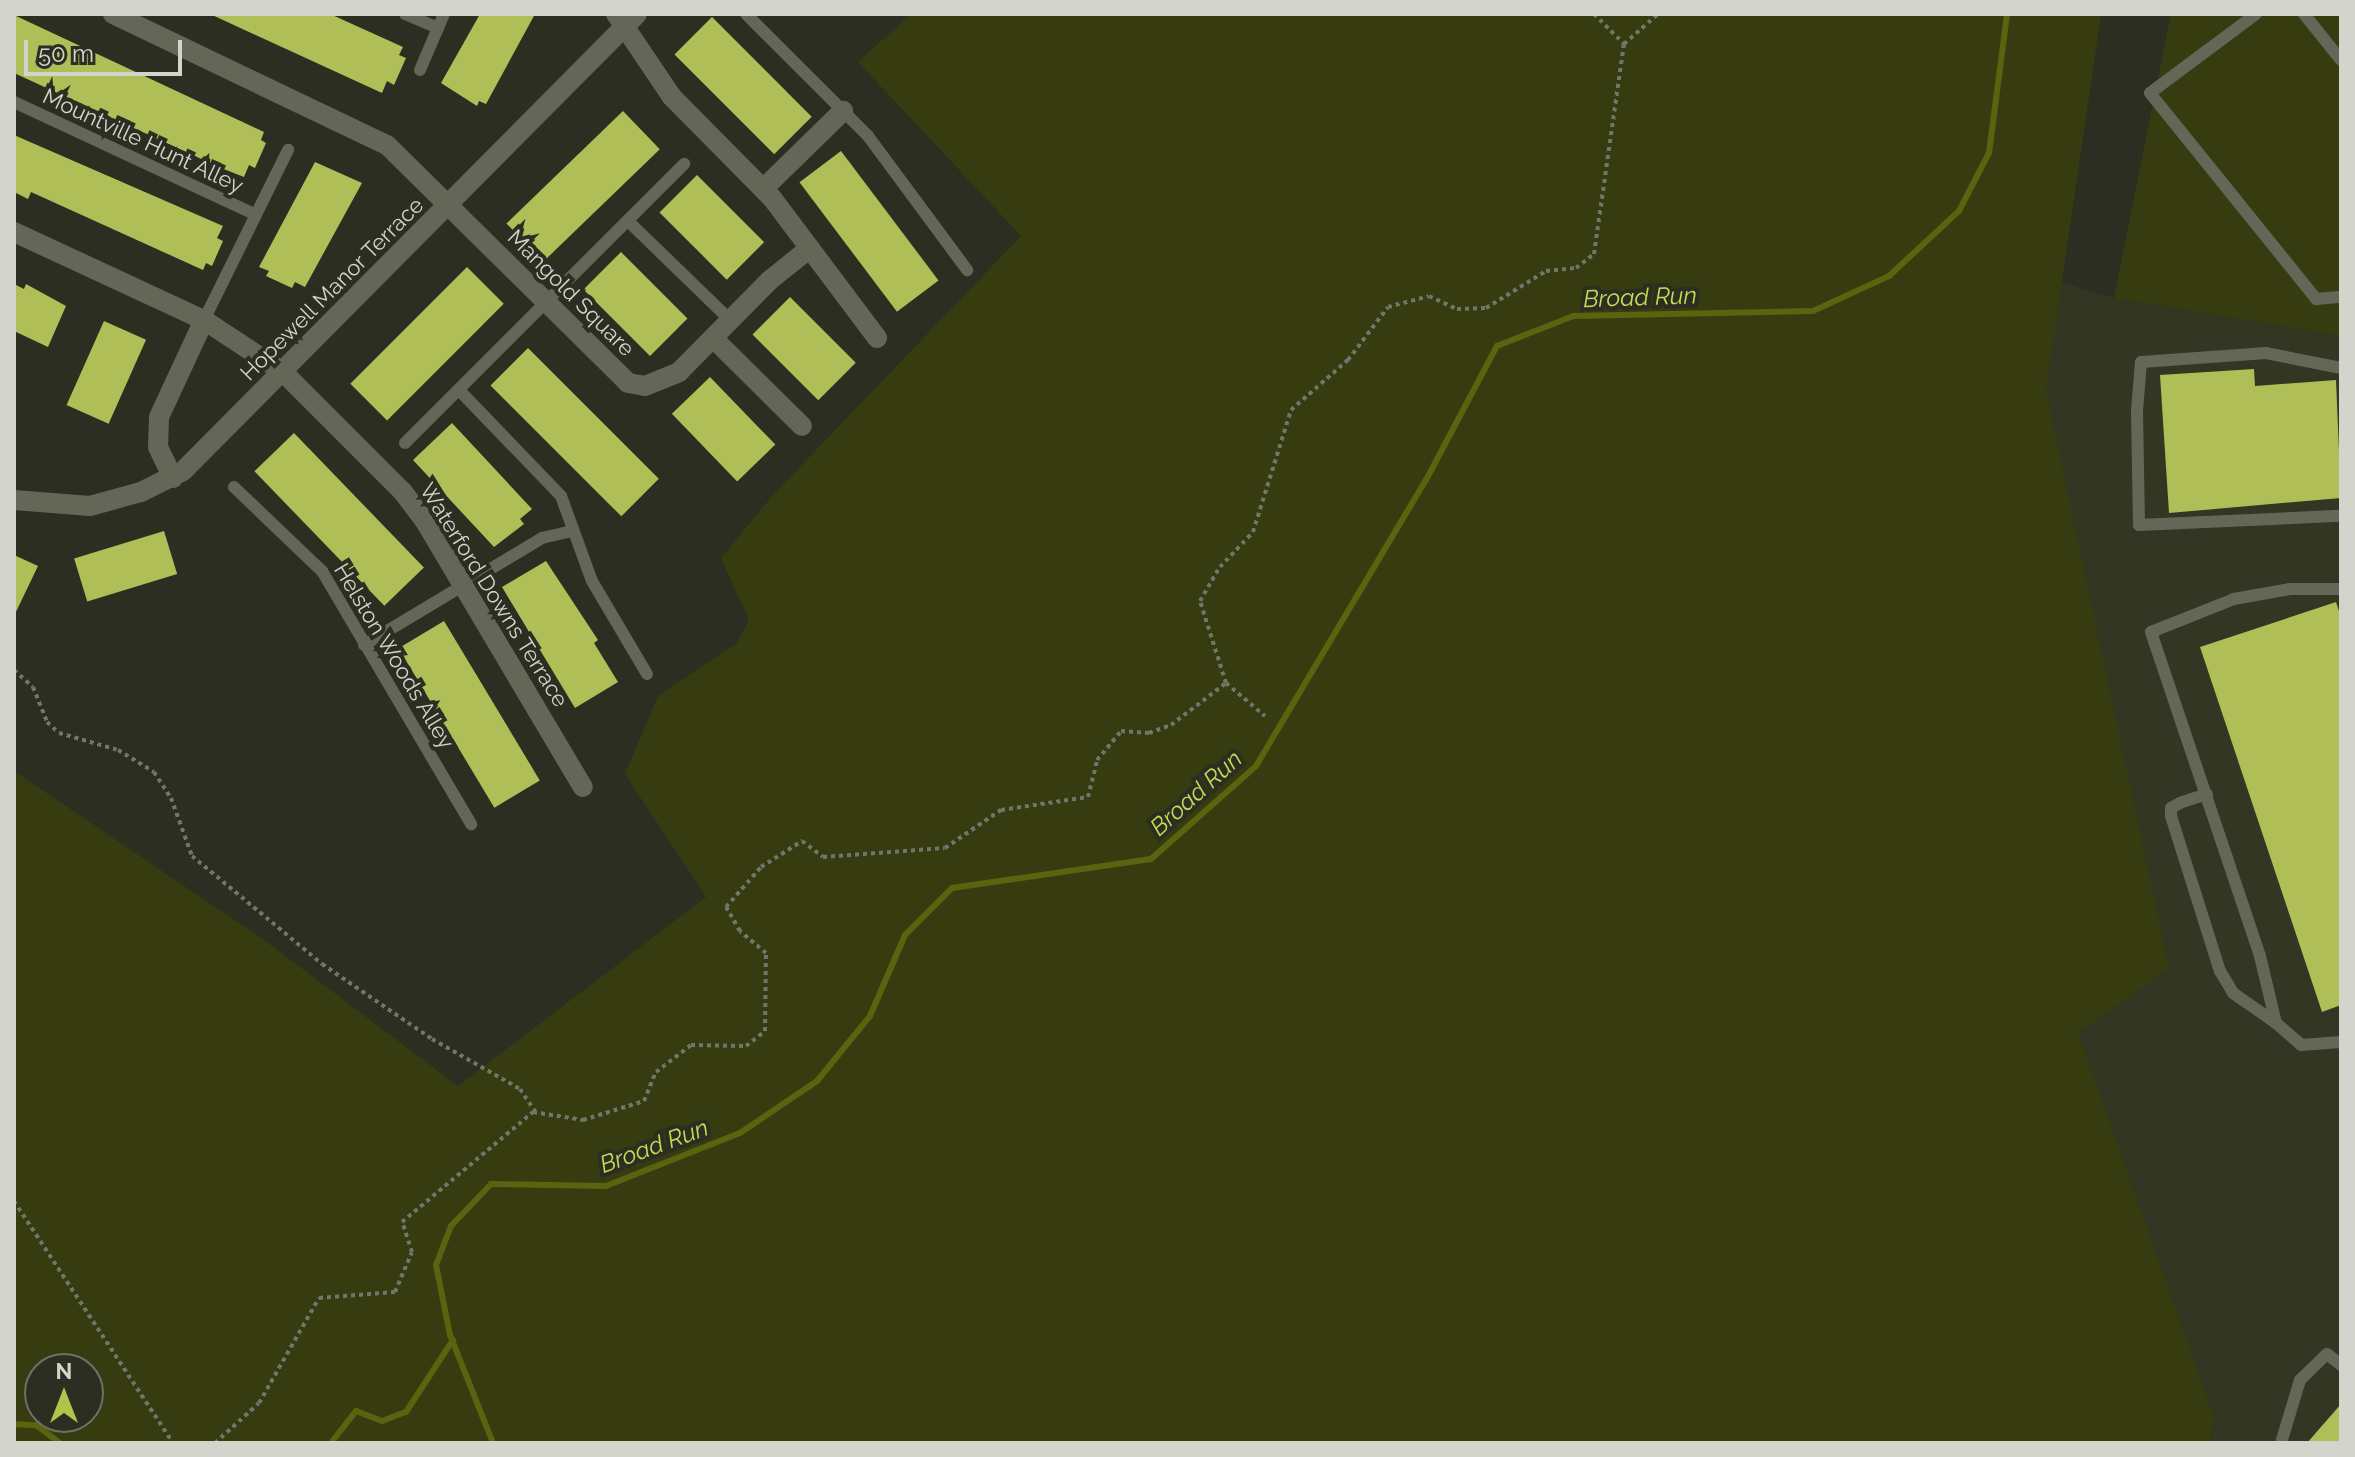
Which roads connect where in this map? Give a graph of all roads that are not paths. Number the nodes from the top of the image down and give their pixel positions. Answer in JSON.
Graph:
{"nodes":[{"id":1,"x":113,"y":14,"type":"edge"},
{"id":2,"x":405,"y":14,"type":"edge"},
{"id":3,"x":444,"y":14,"type":"edge"},
{"id":4,"x":746,"y":14,"type":"edge"},
{"id":5,"x":2256,"y":14,"type":"edge"},
{"id":6,"x":2304,"y":14,"type":"edge"},
{"id":7,"x":627,"y":18,"type":"edge"},
{"id":8,"x":438,"y":28,"type":"junction"},
{"id":9,"x":2341,"y":60,"type":"edge"},
{"id":10,"x":420,"y":70,"type":"dead end"},
{"id":11,"x":14,"y":102,"type":"edge"},
{"id":12,"x":843,"y":111,"type":"junction"},
{"id":13,"x":288,"y":150,"type":"dead end"},
{"id":14,"x":684,"y":164,"type":"dead end"},
{"id":15,"x":763,"y":189,"type":"junction"},
{"id":16,"x":452,"y":205,"type":"junction"},
{"id":17,"x":256,"y":215,"type":"junction"},
{"id":18,"x":628,"y":221,"type":"junction"},
{"id":19,"x":14,"y":232,"type":"edge"},
{"id":20,"x":810,"y":248,"type":"junction"},
{"id":21,"x":967,"y":270,"type":"dead end"},
{"id":22,"x":2341,"y":297,"type":"edge"},
{"id":23,"x":545,"y":305,"type":"junction"},
{"id":24,"x":204,"y":320,"type":"junction"},
{"id":25,"x":730,"y":320,"type":"junction"},
{"id":26,"x":713,"y":338,"type":"junction"},
{"id":27,"x":877,"y":338,"type":"dead end"},
{"id":28,"x":2341,"y":368,"type":"edge"},
{"id":29,"x":283,"y":372,"type":"junction"},
{"id":30,"x":459,"y":390,"type":"junction"},
{"id":31,"x":802,"y":426,"type":"dead end"},
{"id":32,"x":405,"y":443,"type":"dead end"},
{"id":33,"x":173,"y":478,"type":"junction"},
{"id":34,"x":234,"y":487,"type":"dead end"},
{"id":35,"x":14,"y":500,"type":"edge"},
{"id":36,"x":2341,"y":516,"type":"edge"},
{"id":37,"x":572,"y":531,"type":"junction"},
{"id":38,"x":463,"y":584,"type":"junction"},
{"id":39,"x":2341,"y":589,"type":"edge"},
{"id":40,"x":364,"y":645,"type":"junction"},
{"id":41,"x":647,"y":674,"type":"dead end"},
{"id":42,"x":583,"y":787,"type":"dead end"},
{"id":43,"x":2207,"y":794,"type":"junction"},
{"id":44,"x":471,"y":824,"type":"dead end"},
{"id":45,"x":2276,"y":1023,"type":"junction"},
{"id":46,"x":2341,"y":1042,"type":"edge"},
{"id":47,"x":2341,"y":1365,"type":"edge"},
{"id":48,"x":2281,"y":1443,"type":"edge"}],
"edges":[{"from":1,"to":16,"type":"street","name":"Mangold Square"},
{"from":2,"to":8,"type":"lane"},
{"from":3,"to":8,"type":"lane"},
{"from":4,"to":12,"type":"lane"},
{"from":5,"to":22,"type":"lane"},
{"from":6,"to":9,"type":"lane"},
{"from":7,"to":15,"type":"street"},
{"from":7,"to":16,"type":"street","name":"Hopewell Manor Terrace"},
{"from":8,"to":10,"type":"lane"},
{"from":11,"to":17,"type":"lane","name":"Mountville Hunt Alley"},
{"from":12,"to":15,"type":"street"},
{"from":12,"to":21,"type":"lane"},
{"from":13,"to":17,"type":"lane","name":"Mountville Hunt Alley"},
{"from":14,"to":18,"type":"lane"},
{"from":15,"to":20,"type":"street"},
{"from":16,"to":23,"type":"street","name":"Mangold Square"},
{"from":16,"to":29,"type":"street","name":"Hopewell Manor Terrace"},
{"from":17,"to":24,"type":"lane","name":"Mountville Hunt Alley"},
{"from":18,"to":23,"type":"lane"},
{"from":18,"to":25,"type":"lane"},
{"from":19,"to":24,"type":"street","name":"Waterford Downs Terrace"},
{"from":20,"to":25,"type":"street","name":"Mangold Square"},
{"from":20,"to":27,"type":"street"},
{"from":23,"to":26,"type":"street","name":"Mangold Square"},
{"from":23,"to":30,"type":"lane"},
{"from":24,"to":29,"type":"street","name":"Waterford Downs Terrace"},
{"from":24,"to":33,"type":"street"},
{"from":25,"to":26,"type":"street","name":"Mangold Square"},
{"from":26,"to":31,"type":"street"},
{"from":28,"to":36,"type":"lane"},
{"from":29,"to":33,"type":"street","name":"Hopewell Manor Terrace"},
{"from":29,"to":38,"type":"street","name":"Waterford Downs Terrace"},
{"from":30,"to":32,"type":"lane"},
{"from":30,"to":37,"type":"lane"},
{"from":33,"to":35,"type":"street","name":"Hopewell Manor Terrace"},
{"from":34,"to":40,"type":"lane","name":"Helston Woods Alley"},
{"from":37,"to":38,"type":"lane"},
{"from":37,"to":41,"type":"lane"},
{"from":38,"to":40,"type":"lane"},
{"from":38,"to":42,"type":"street","name":"Waterford Downs Terrace"},
{"from":39,"to":43,"type":"lane"},
{"from":40,"to":44,"type":"lane","name":"Helston Woods Alley"},
{"from":43,"to":45,"type":"lane"},
{"from":43,"to":45,"type":"lane"},
{"from":45,"to":46,"type":"lane"},
{"from":47,"to":48,"type":"lane"}]}
